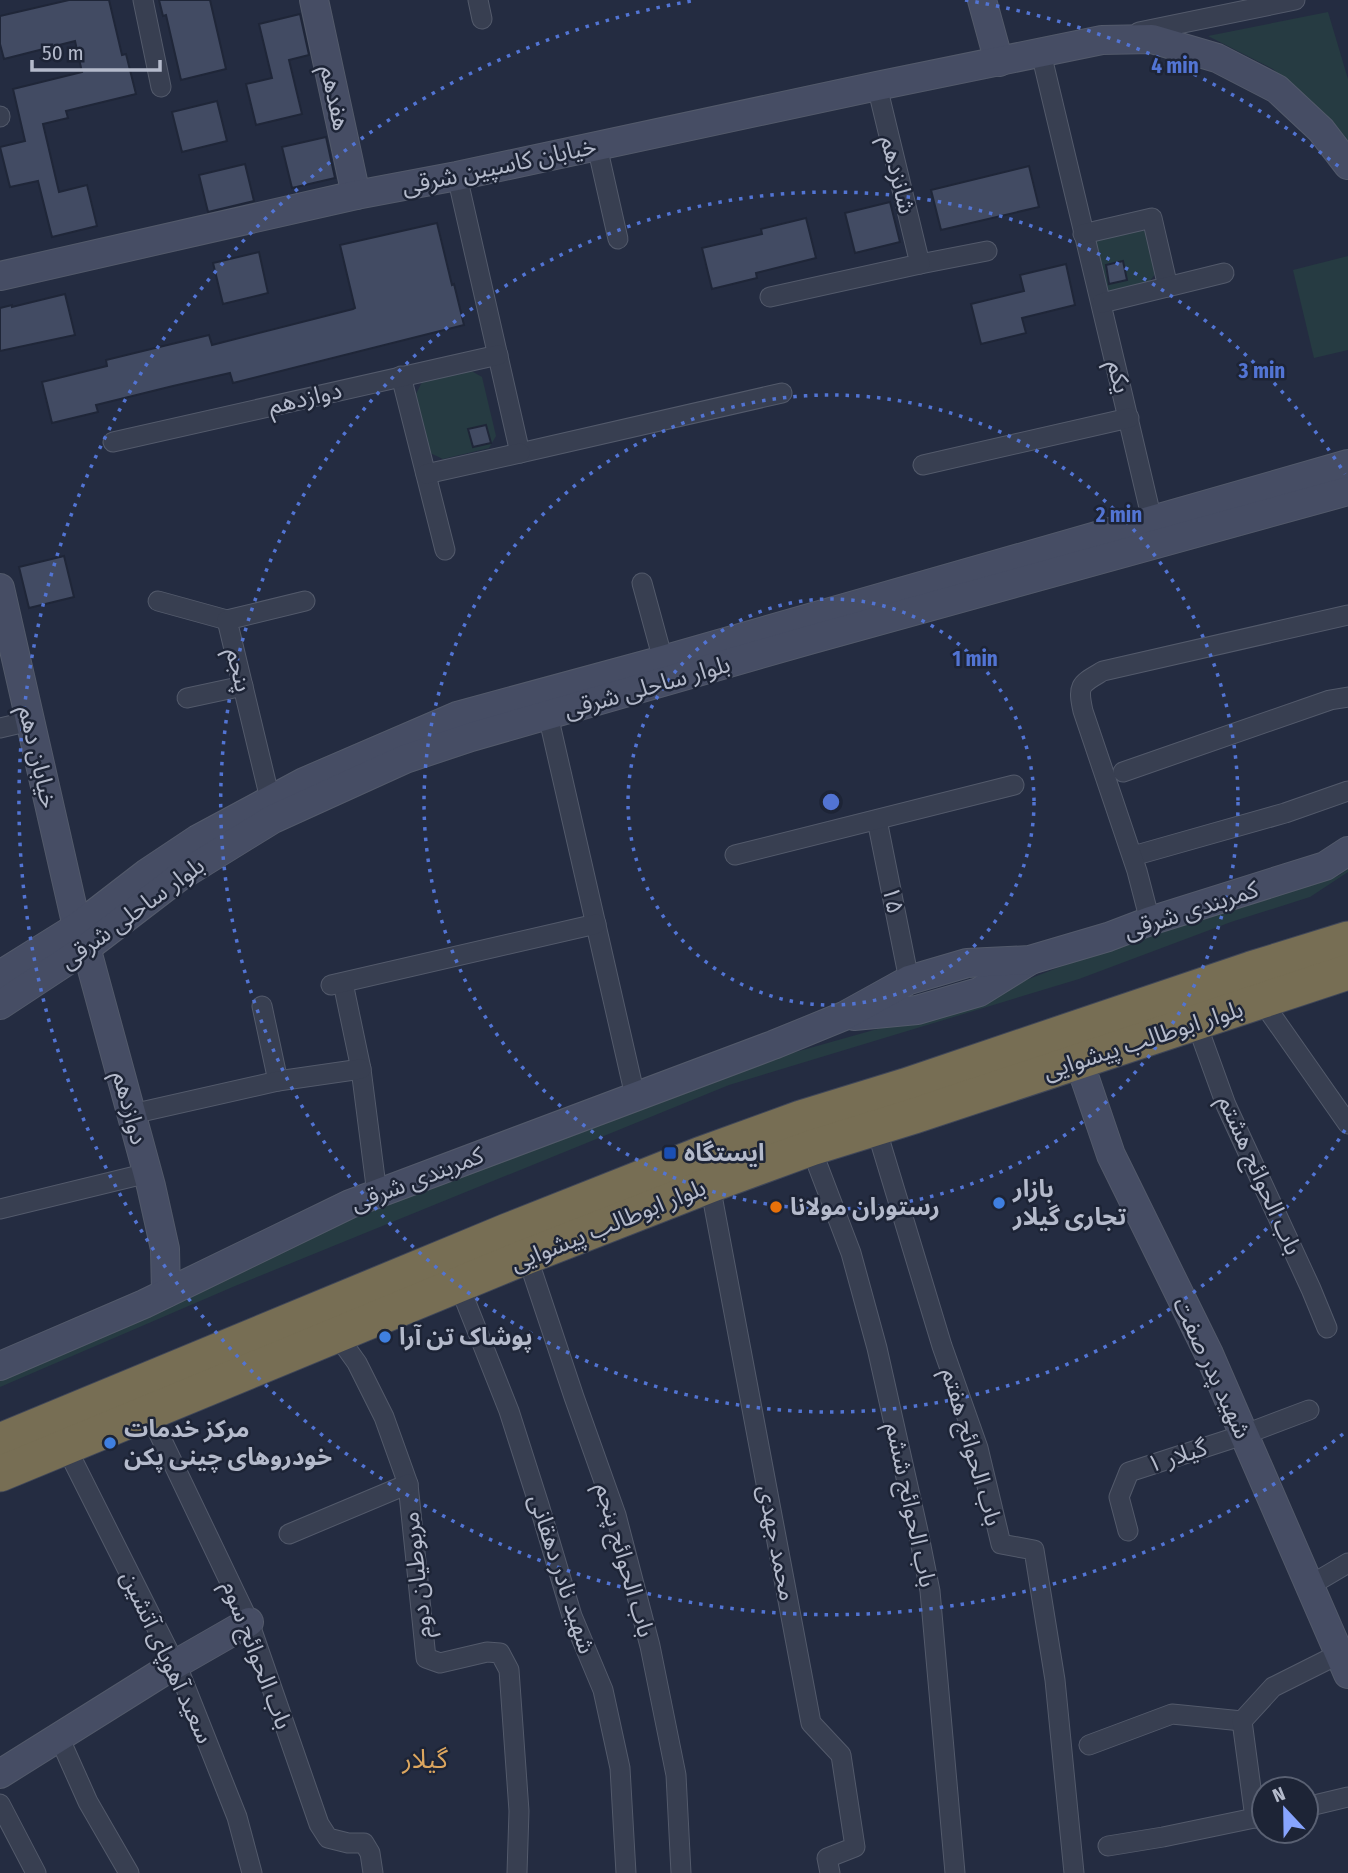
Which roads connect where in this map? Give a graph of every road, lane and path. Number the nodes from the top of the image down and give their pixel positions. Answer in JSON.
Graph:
{"nodes":[{"id":1,"x":143,"y":0,"type":"edge"},
{"id":2,"x":314,"y":0,"type":"edge"},
{"id":3,"x":982,"y":0,"type":"edge"},
{"id":4,"x":1295,"y":0,"type":"edge"},
{"id":5,"x":1101,"y":40,"type":"junction"},
{"id":6,"x":1041,"y":52,"type":"junction"},
{"id":7,"x":999,"y":62,"type":"junction"},
{"id":8,"x":877,"y":86,"type":"junction"},
{"id":9,"x":161,"y":87,"type":"dead end"},
{"id":10,"x":597,"y":146,"type":"junction"},
{"id":11,"x":1348,"y":165,"type":"edge"},
{"id":12,"x":457,"y":176,"type":"junction"},
{"id":13,"x":356,"y":195,"type":"junction"},
{"id":14,"x":1083,"y":234,"type":"junction"},
{"id":15,"x":618,"y":239,"type":"dead end"},
{"id":16,"x":987,"y":251,"type":"dead end"},
{"id":17,"x":920,"y":264,"type":"junction"},
{"id":18,"x":1224,"y":273,"type":"dead end"},
{"id":19,"x":0,"y":275,"type":"edge"},
{"id":20,"x":1168,"y":287,"type":"junction"},
{"id":21,"x":769,"y":297,"type":"dead end"},
{"id":22,"x":1102,"y":303,"type":"junction"},
{"id":23,"x":498,"y":355,"type":"junction"},
{"id":24,"x":401,"y":376,"type":"junction"},
{"id":25,"x":782,"y":393,"type":"dead end"},
{"id":26,"x":1129,"y":418,"type":"junction"},
{"id":27,"x":113,"y":442,"type":"dead end"},
{"id":28,"x":520,"y":453,"type":"junction"},
{"id":29,"x":1348,"y":464,"type":"edge"},
{"id":30,"x":923,"y":465,"type":"dead end"},
{"id":31,"x":426,"y":474,"type":"junction"},
{"id":32,"x":1348,"y":491,"type":"edge"},
{"id":33,"x":1152,"y":520,"type":"junction"},
{"id":34,"x":445,"y":550,"type":"dead end"},
{"id":35,"x":642,"y":583,"type":"dead end"},
{"id":36,"x":0,"y":588,"type":"edge"},
{"id":37,"x":158,"y":601,"type":"dead end"},
{"id":38,"x":305,"y":601,"type":"dead end"},
{"id":39,"x":1348,"y":615,"type":"edge"},
{"id":40,"x":227,"y":620,"type":"junction"},
{"id":41,"x":663,"y":660,"type":"junction"},
{"id":42,"x":243,"y":686,"type":"junction"},
{"id":43,"x":1348,"y":697,"type":"edge"},
{"id":44,"x":187,"y":698,"type":"dead end"},
{"id":45,"x":545,"y":703,"type":"junction"},
{"id":46,"x":30,"y":721,"type":"junction"},
{"id":47,"x":0,"y":728,"type":"edge"},
{"id":48,"x":1123,"y":772,"type":"dead end"},
{"id":49,"x":1014,"y":785,"type":"dead end"},
{"id":50,"x":1348,"y":791,"type":"edge"},
{"id":51,"x":271,"y":799,"type":"junction"},
{"id":52,"x":877,"y":820,"type":"junction"},
{"id":53,"x":1348,"y":851,"type":"edge"},
{"id":54,"x":1140,"y":854,"type":"dead end"},
{"id":55,"x":735,"y":855,"type":"dead end"},
{"id":56,"x":1150,"y":921,"type":"junction"},
{"id":57,"x":596,"y":924,"type":"junction"},
{"id":58,"x":81,"y":937,"type":"junction"},
{"id":59,"x":1348,"y":939,"type":"edge"},
{"id":60,"x":1030,"y":960,"type":"junction"},
{"id":61,"x":1348,"y":972,"type":"edge"},
{"id":62,"x":0,"y":975,"type":"edge"},
{"id":63,"x":909,"y":980,"type":"junction"},
{"id":64,"x":1261,"y":1000,"type":"junction"},
{"id":65,"x":0,"y":1005,"type":"edge"},
{"id":66,"x":262,"y":1006,"type":"dead end"},
{"id":67,"x":844,"y":1016,"type":"junction"},
{"id":68,"x":1196,"y":1022,"type":"junction"},
{"id":69,"x":1079,"y":1061,"type":"junction"},
{"id":70,"x":361,"y":1069,"type":"junction"},
{"id":71,"x":278,"y":1081,"type":"junction"},
{"id":72,"x":635,"y":1096,"type":"junction"},
{"id":73,"x":132,"y":1114,"type":"junction"},
{"id":74,"x":1348,"y":1124,"type":"edge"},
{"id":75,"x":876,"y":1128,"type":"junction"},
{"id":76,"x":811,"y":1148,"type":"junction"},
{"id":77,"x":148,"y":1173,"type":"junction"},
{"id":78,"x":710,"y":1185,"type":"junction"},
{"id":79,"x":377,"y":1194,"type":"junction"},
{"id":80,"x":0,"y":1209,"type":"edge"},
{"id":81,"x":527,"y":1256,"type":"junction"},
{"id":82,"x":459,"y":1285,"type":"junction"},
{"id":83,"x":166,"y":1293,"type":"junction"},
{"id":84,"x":1327,"y":1328,"type":"dead end"},
{"id":85,"x":337,"y":1335,"type":"junction"},
{"id":86,"x":0,"y":1366,"type":"edge"},
{"id":87,"x":1309,"y":1410,"type":"dead end"},
{"id":88,"x":149,"y":1413,"type":"junction"},
{"id":89,"x":1243,"y":1435,"type":"junction"},
{"id":90,"x":0,"y":1441,"type":"edge"},
{"id":91,"x":66,"y":1447,"type":"junction"},
{"id":92,"x":0,"y":1474,"type":"edge"},
{"id":93,"x":408,"y":1484,"type":"junction"},
{"id":94,"x":1128,"y":1531,"type":"dead end"},
{"id":95,"x":289,"y":1534,"type":"dead end"},
{"id":96,"x":1348,"y":1563,"type":"edge"},
{"id":97,"x":1309,"y":1586,"type":"junction"},
{"id":98,"x":249,"y":1622,"type":"junction"},
{"id":99,"x":1344,"y":1664,"type":"edge"},
{"id":100,"x":174,"y":1665,"type":"junction"},
{"id":101,"x":1242,"y":1721,"type":"junction"},
{"id":102,"x":59,"y":1737,"type":"junction"},
{"id":103,"x":1089,"y":1745,"type":"dead end"},
{"id":104,"x":0,"y":1774,"type":"edge"},
{"id":105,"x":1252,"y":1775,"type":"edge"},
{"id":106,"x":1348,"y":1797,"type":"edge"},
{"id":107,"x":0,"y":1804,"type":"edge"},
{"id":108,"x":1320,"y":1804,"type":"edge"},
{"id":109,"x":1250,"y":1819,"type":"edge"},
{"id":110,"x":1108,"y":1846,"type":"dead end"},
{"id":111,"x":36,"y":1873,"type":"edge"},
{"id":112,"x":129,"y":1873,"type":"edge"},
{"id":113,"x":252,"y":1873,"type":"edge"},
{"id":114,"x":373,"y":1873,"type":"edge"},
{"id":115,"x":517,"y":1873,"type":"edge"},
{"id":116,"x":626,"y":1873,"type":"edge"},
{"id":117,"x":681,"y":1873,"type":"edge"},
{"id":118,"x":830,"y":1873,"type":"edge"},
{"id":119,"x":955,"y":1873,"type":"edge"},
{"id":120,"x":1074,"y":1873,"type":"edge"}],
"edges":[{"from":1,"to":9,"type":"street"},
{"from":2,"to":13,"type":"street","name":"هفدهم"},
{"from":3,"to":7,"type":"street"},
{"from":4,"to":5,"type":"street"},
{"from":5,"to":6,"type":"street"},
{"from":5,"to":11,"type":"street"},
{"from":6,"to":7,"type":"street"},
{"from":6,"to":14,"type":"street","name":"یکم"},
{"from":7,"to":8,"type":"street","name":"خیابان کاسپین شرقی"},
{"from":8,"to":10,"type":"street","name":"خیابان کاسپین شرقی"},
{"from":8,"to":17,"type":"street","name":"شانزدهم"},
{"from":10,"to":12,"type":"street","name":"خیابان کاسپین شرقی"},
{"from":10,"to":15,"type":"street"},
{"from":12,"to":13,"type":"street","name":"خیابان کاسپین شرقی"},
{"from":12,"to":23,"type":"street"},
{"from":13,"to":19,"type":"street","name":"خیابان کاسپین شرقی"},
{"from":14,"to":20,"type":"street"},
{"from":14,"to":22,"type":"street","name":"یکم"},
{"from":16,"to":17,"type":"street"},
{"from":17,"to":21,"type":"street"},
{"from":18,"to":20,"type":"street"},
{"from":20,"to":22,"type":"street"},
{"from":22,"to":26,"type":"street","name":"یکم"},
{"from":23,"to":24,"type":"street","name":"دوازدهم"},
{"from":23,"to":28,"type":"street"},
{"from":24,"to":27,"type":"street","name":"دوازدهم"},
{"from":24,"to":31,"type":"street"},
{"from":25,"to":28,"type":"street"},
{"from":26,"to":30,"type":"street"},
{"from":26,"to":33,"type":"street","name":"یکم"},
{"from":28,"to":31,"type":"street"},
{"from":29,"to":33,"type":"street","name":"بلوار ساحلی شرقی"},
{"from":31,"to":34,"type":"street"},
{"from":32,"to":45,"type":"street","name":"بلوار ساحلی شرقی"},
{"from":33,"to":41,"type":"street","name":"بلوار ساحلی شرقی"},
{"from":35,"to":41,"type":"street"},
{"from":36,"to":46,"type":"street","name":"خیابان دهم"},
{"from":37,"to":40,"type":"street"},
{"from":38,"to":40,"type":"street","name":"پنجم"},
{"from":39,"to":56,"type":"street"},
{"from":40,"to":42,"type":"street","name":"پنجم"},
{"from":41,"to":45,"type":"street","name":"بلوار ساحلی شرقی"},
{"from":42,"to":44,"type":"street"},
{"from":42,"to":51,"type":"street","name":"پنجم"},
{"from":43,"to":48,"type":"street"},
{"from":45,"to":51,"type":"street","name":"بلوار ساحلی شرقی"},
{"from":45,"to":57,"type":"street"},
{"from":45,"to":58,"type":"street","name":"بلوار ساحلی شرقی"},
{"from":46,"to":47,"type":"street"},
{"from":46,"to":58,"type":"street","name":"خیابان دهم"},
{"from":49,"to":52,"type":"street"},
{"from":50,"to":54,"type":"street"},
{"from":51,"to":58,"type":"street","name":"بلوار ساحلی شرقی"},
{"from":52,"to":55,"type":"street"},
{"from":52,"to":63,"type":"street","name":"۱۵"},
{"from":53,"to":56,"type":"street","name":"کمربندی شرقی"},
{"from":56,"to":60,"type":"street","name":"کمربندی شرقی"},
{"from":57,"to":70,"type":"street"},
{"from":57,"to":72,"type":"street"},
{"from":58,"to":62,"type":"street","name":"بلوار ساحلی شرقی"},
{"from":58,"to":65,"type":"street","name":"بلوار ساحلی شرقی"},
{"from":58,"to":73,"type":"street","name":"دوازدهم"},
{"from":59,"to":90,"type":"highway","name":"بلوار ابوطالب پیشوایی"},
{"from":60,"to":63,"type":"street","name":"کمربندی شرقی"},
{"from":60,"to":67,"type":"street","name":"کمربندی شرقی"},
{"from":61,"to":64,"type":"highway","name":"بلوار ابوطالب پیشوایی"},
{"from":63,"to":67,"type":"street","name":"کمربندی شرقی"},
{"from":64,"to":68,"type":"highway","name":"بلوار ابوطالب پیشوایی"},
{"from":64,"to":74,"type":"street"},
{"from":66,"to":71,"type":"street"},
{"from":67,"to":72,"type":"street","name":"کمربندی شرقی"},
{"from":68,"to":69,"type":"highway","name":"بلوار ابوطالب پیشوایی"},
{"from":68,"to":84,"type":"street","name":"باب الحوائج هشتم"},
{"from":69,"to":75,"type":"highway","name":"بلوار ابوطالب پیشوایی"},
{"from":69,"to":89,"type":"street","name":"شهید پدر صفت"},
{"from":70,"to":71,"type":"street"},
{"from":70,"to":79,"type":"street"},
{"from":71,"to":73,"type":"street"},
{"from":72,"to":79,"type":"street","name":"کمربندی شرقی"},
{"from":73,"to":77,"type":"street","name":"دوازدهم"},
{"from":75,"to":76,"type":"highway","name":"بلوار ابوطالب پیشوایی"},
{"from":75,"to":120,"type":"street","name":"باب الحوائج هفتم"},
{"from":76,"to":78,"type":"highway","name":"بلوار ابوطالب پیشوایی"},
{"from":76,"to":119,"type":"street","name":"باب الحوائج ششم"},
{"from":77,"to":80,"type":"street"},
{"from":77,"to":83,"type":"street","name":"دوازدهم"},
{"from":78,"to":81,"type":"highway","name":"بلوار ابوطالب پیشوایی"},
{"from":78,"to":118,"type":"street","name":"محمد جهدی"},
{"from":79,"to":83,"type":"street","name":"کمربندی شرقی"},
{"from":81,"to":82,"type":"highway","name":"بلوار ابوطالب پیشوایی"},
{"from":81,"to":117,"type":"street","name":"باب الحوائج پنجم"},
{"from":82,"to":85,"type":"highway","name":"بلوار ابوطالب پیشوایی"},
{"from":82,"to":116,"type":"street","name":"شهید نادر دهقانی"},
{"from":83,"to":86,"type":"street","name":"کمربندی شرقی"},
{"from":85,"to":88,"type":"highway","name":"بلوار ابوطالب پیشوایی"},
{"from":85,"to":93,"type":"street","name":"مربوطیان دوم"},
{"from":87,"to":89,"type":"street"},
{"from":88,"to":91,"type":"highway","name":"بلوار ابوطالب پیشوایی"},
{"from":88,"to":98,"type":"street","name":"باب الحوائج سوم"},
{"from":89,"to":94,"type":"street","name":"گیلار ۱"},
{"from":89,"to":97,"type":"street","name":"شهید پدر صفت"},
{"from":91,"to":92,"type":"highway","name":"بلوار ابوطالب پیشوایی"},
{"from":91,"to":100,"type":"street","name":"سعید آهوپای آتشین"},
{"from":93,"to":95,"type":"street"},
{"from":93,"to":115,"type":"street","name":"مربوطیان دوم"},
{"from":96,"to":97,"type":"street"},
{"from":97,"to":99,"type":"street","name":"شهید پدر صفت"},
{"from":98,"to":100,"type":"street"},
{"from":98,"to":114,"type":"street","name":"باب الحوائج سوم"},
{"from":99,"to":101,"type":"street"},
{"from":100,"to":102,"type":"street"},
{"from":100,"to":113,"type":"street","name":"سعید آهوپای آتشین"},
{"from":101,"to":103,"type":"street"},
{"from":101,"to":105,"type":"street"},
{"from":102,"to":104,"type":"street"},
{"from":102,"to":112,"type":"street"},
{"from":106,"to":108,"type":"street"},
{"from":107,"to":111,"type":"street"},
{"from":109,"to":110,"type":"street"}]}
